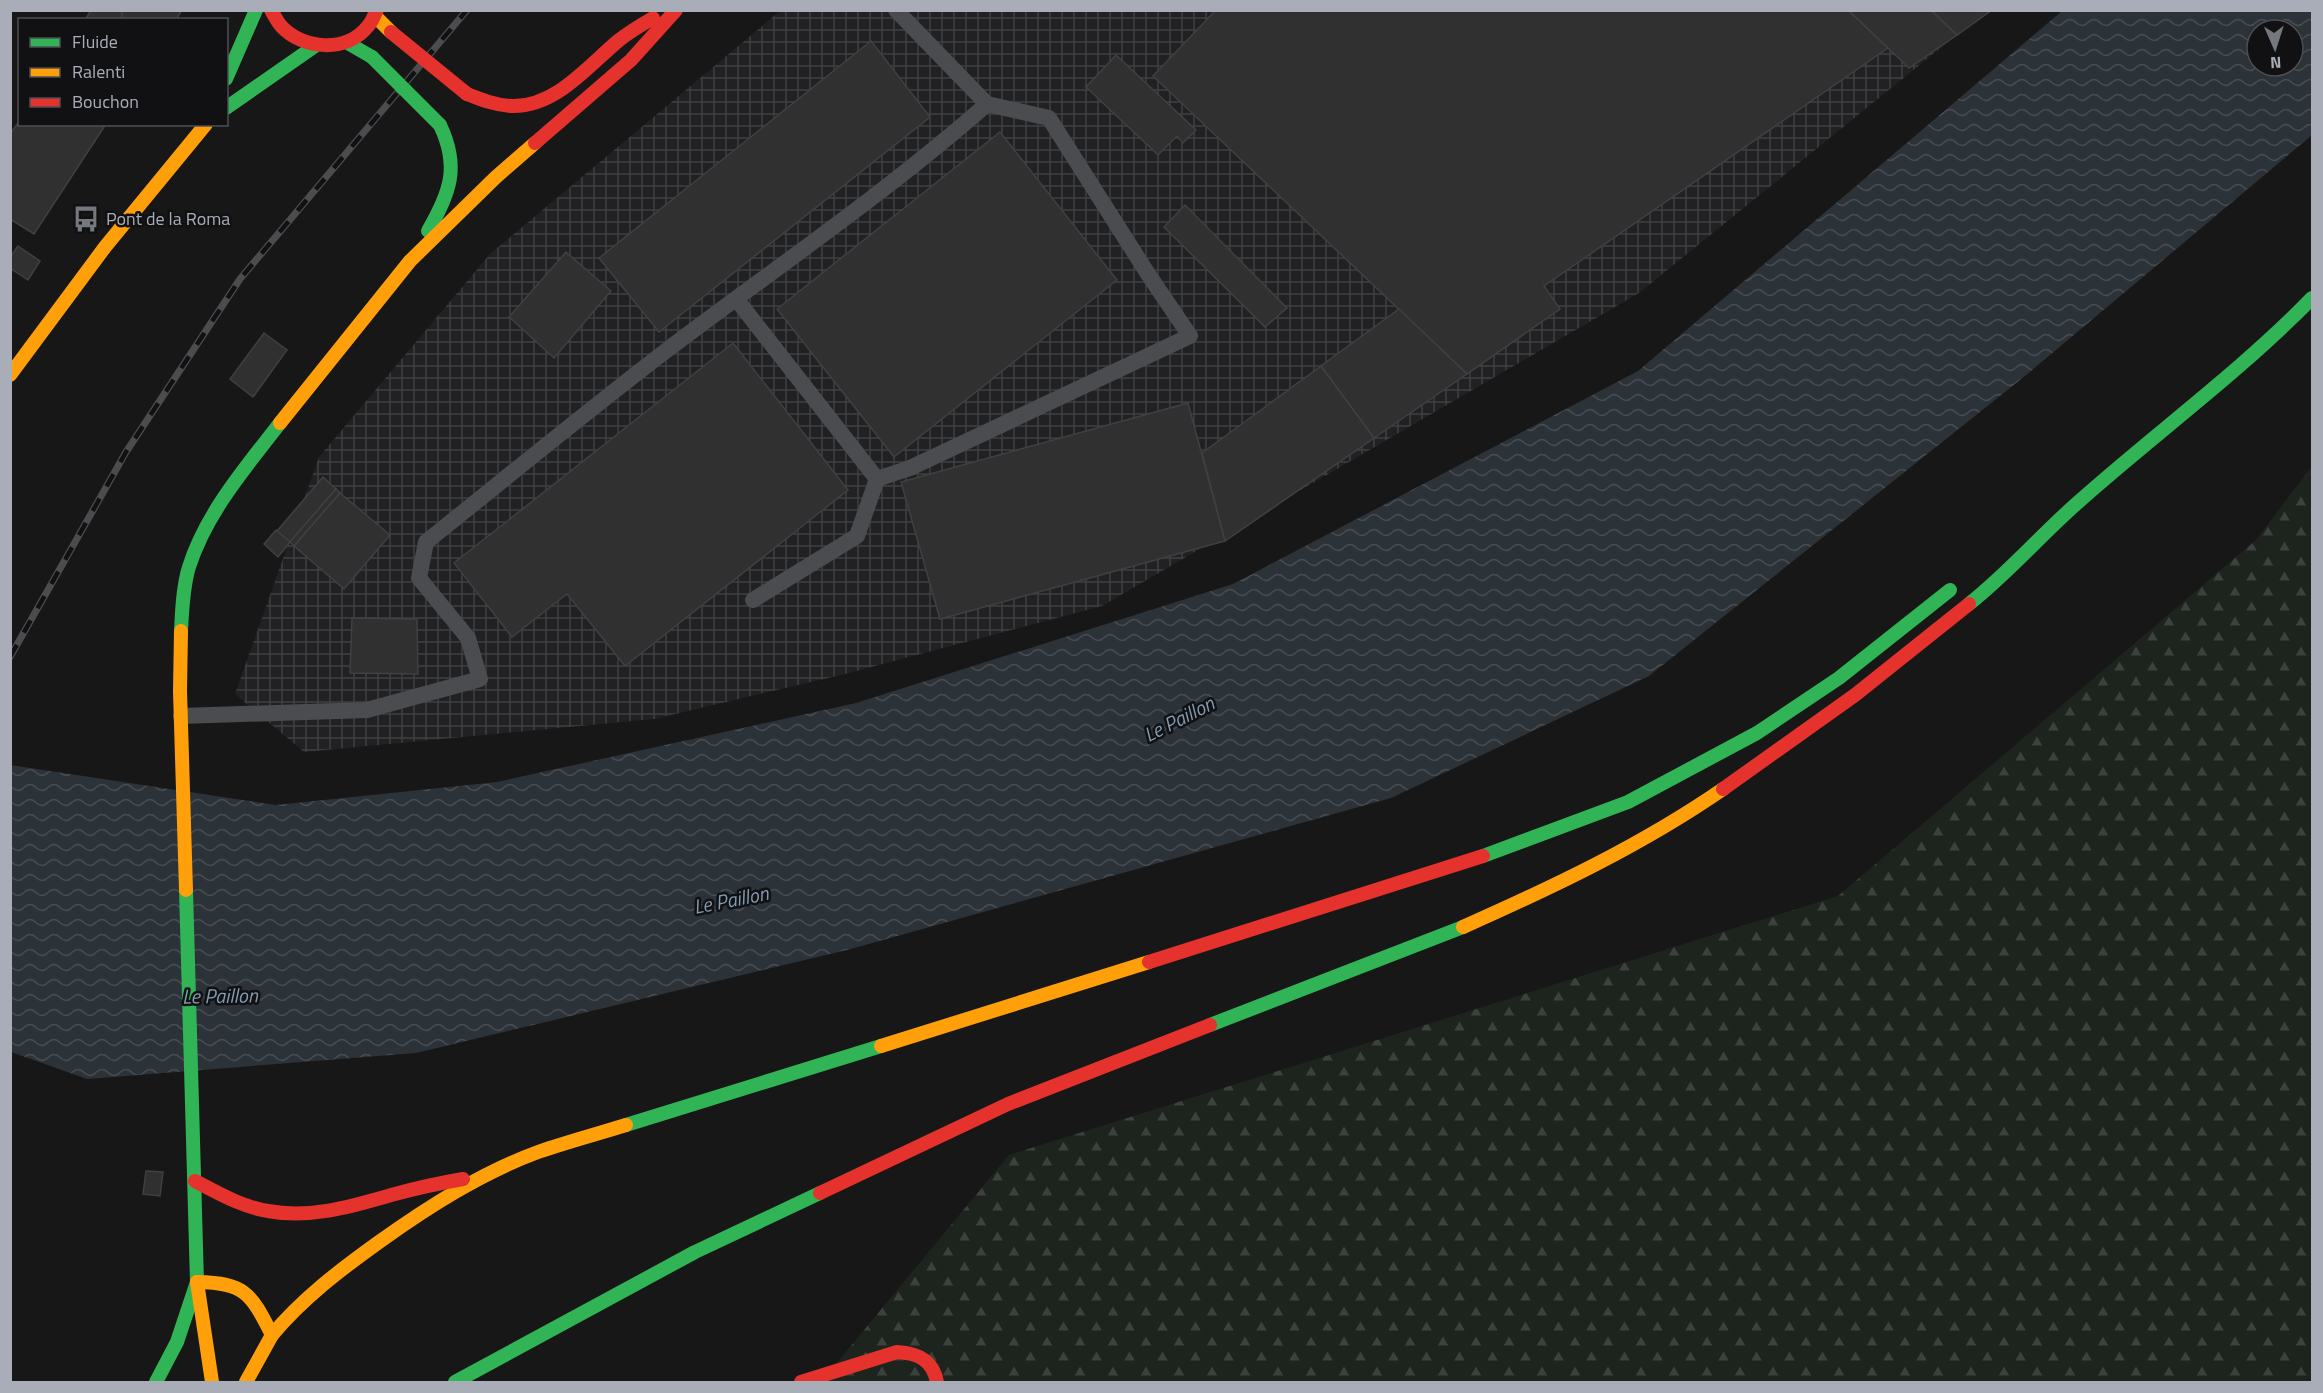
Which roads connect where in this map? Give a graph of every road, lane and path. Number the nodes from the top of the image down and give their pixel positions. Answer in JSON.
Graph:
{"nodes":[{"id":1,"x":256,"y":10,"type":"edge"},
{"id":2,"x":271,"y":10,"type":"edge"},
{"id":3,"x":664,"y":10,"type":"edge"},
{"id":4,"x":676,"y":10,"type":"edge"},
{"id":5,"x":896,"y":10,"type":"edge"},
{"id":6,"x":376,"y":13,"type":"edge"},
{"id":7,"x":346,"y":42,"type":"junction"},
{"id":8,"x":315,"y":46,"type":"junction"},
{"id":9,"x":228,"y":74,"type":"edge"},
{"id":10,"x":987,"y":104,"type":"junction"},
{"id":11,"x":228,"y":107,"type":"edge"},
{"id":12,"x":204,"y":126,"type":"edge"},
{"id":13,"x":410,"y":261,"type":"junction"},
{"id":14,"x":2313,"y":298,"type":"edge"},
{"id":15,"x":737,"y":300,"type":"junction"},
{"id":16,"x":10,"y":375,"type":"edge"},
{"id":17,"x":876,"y":479,"type":"junction"},
{"id":18,"x":2075,"y":505,"type":"junction"},
{"id":19,"x":2017,"y":543,"type":"dead end"},
{"id":20,"x":1959,"y":582,"type":"dead end"},
{"id":21,"x":753,"y":600,"type":"dead end"},
{"id":22,"x":181,"y":716,"type":"junction"},
{"id":23,"x":486,"y":1174,"type":"junction"},
{"id":24,"x":195,"y":1181,"type":"junction"},
{"id":25,"x":197,"y":1282,"type":"junction"},
{"id":26,"x":272,"y":1335,"type":"junction"},
{"id":27,"x":156,"y":1383,"type":"edge"},
{"id":28,"x":212,"y":1383,"type":"edge"},
{"id":29,"x":246,"y":1383,"type":"edge"},
{"id":30,"x":455,"y":1383,"type":"edge"},
{"id":31,"x":801,"y":1383,"type":"edge"},
{"id":32,"x":937,"y":1383,"type":"edge"}],
"edges":[{"from":1,"to":9,"type":"main road"},
{"from":2,"to":8,"type":"main road"},
{"from":3,"to":6,"type":"main road","bridge":true},
{"from":4,"to":13,"type":"main road"},
{"from":5,"to":10,"type":"lane"},
{"from":6,"to":7,"type":"main road"},
{"from":7,"to":8,"type":"main road"},
{"from":7,"to":13,"type":"main road","bridge":true},
{"from":8,"to":11,"type":"main road"},
{"from":10,"to":15,"type":"lane"},
{"from":10,"to":17,"type":"lane"},
{"from":12,"to":16,"type":"main road"},
{"from":13,"to":22,"type":"main road"},
{"from":14,"to":18,"type":"main road"},
{"from":15,"to":17,"type":"lane"},
{"from":15,"to":22,"type":"lane"},
{"from":17,"to":21,"type":"lane"},
{"from":18,"to":19,"type":"main road"},
{"from":18,"to":30,"type":"main road"},
{"from":20,"to":23,"type":"main road"},
{"from":22,"to":24,"type":"main road"},
{"from":23,"to":24,"type":"main road"},
{"from":23,"to":26,"type":"main road"},
{"from":24,"to":25,"type":"main road"},
{"from":25,"to":26,"type":"main road"},
{"from":25,"to":27,"type":"main road"},
{"from":25,"to":28,"type":"main road"},
{"from":26,"to":29,"type":"main road"},
{"from":31,"to":32,"type":"main road"}]}
